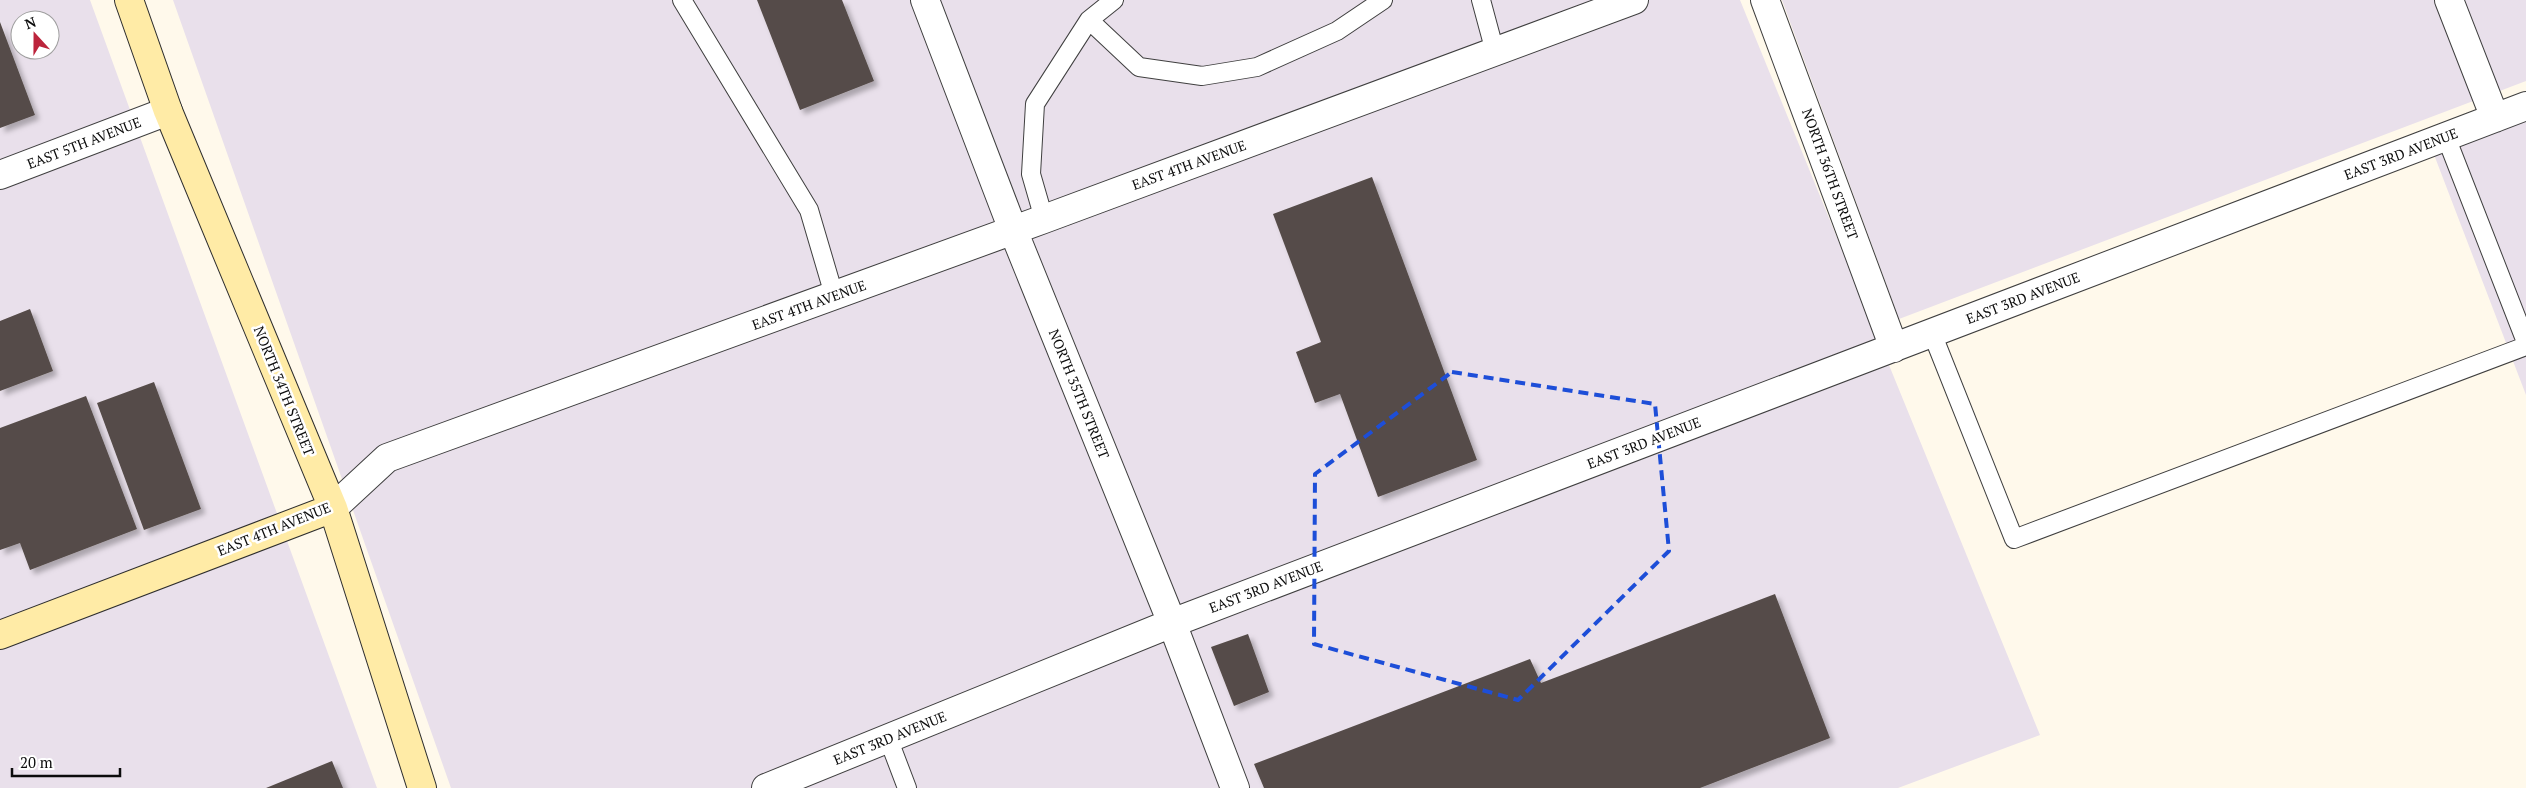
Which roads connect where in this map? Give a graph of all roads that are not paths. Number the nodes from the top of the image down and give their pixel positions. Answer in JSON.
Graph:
{"nodes":[{"id":1,"x":129,"y":0,"type":"edge"},
{"id":2,"x":682,"y":0,"type":"edge"},
{"id":3,"x":925,"y":0,"type":"edge"},
{"id":4,"x":1114,"y":0,"type":"edge"},
{"id":5,"x":1383,"y":0,"type":"edge"},
{"id":6,"x":1481,"y":0,"type":"edge"},
{"id":7,"x":1634,"y":0,"type":"edge"},
{"id":8,"x":1765,"y":0,"type":"edge"},
{"id":9,"x":2449,"y":0,"type":"edge"},
{"id":10,"x":1090,"y":20,"type":"junction"},
{"id":11,"x":1495,"y":52,"type":"junction"},
{"id":12,"x":2526,"y":106,"type":"edge"},
{"id":13,"x":168,"y":111,"type":"junction"},
{"id":14,"x":2495,"y":118,"type":"junction"},
{"id":15,"x":2446,"y":137,"type":"junction"},
{"id":16,"x":0,"y":175,"type":"edge"},
{"id":17,"x":1044,"y":219,"type":"junction"},
{"id":18,"x":1012,"y":230,"type":"junction"},
{"id":19,"x":834,"y":296,"type":"junction"},
{"id":20,"x":1932,"y":333,"type":"junction"},
{"id":21,"x":2526,"y":342,"type":"edge"},
{"id":22,"x":2526,"y":346,"type":"edge"},
{"id":23,"x":1894,"y":348,"type":"junction"},
{"id":24,"x":332,"y":508,"type":"junction"},
{"id":25,"x":1172,"y":623,"type":"junction"},
{"id":26,"x":0,"y":635,"type":"edge"},
{"id":27,"x":888,"y":738,"type":"junction"},
{"id":28,"x":422,"y":788,"type":"edge"},
{"id":29,"x":766,"y":788,"type":"edge"},
{"id":30,"x":907,"y":788,"type":"edge"},
{"id":31,"x":1235,"y":788,"type":"edge"}],
"edges":[{"from":1,"to":13,"type":"street","name":"NORTH 34TH STREET"},
{"from":2,"to":19,"type":"lane"},
{"from":3,"to":18,"type":"street","name":"NORTH 35TH STREET"},
{"from":4,"to":10,"type":"lane"},
{"from":5,"to":10,"type":"lane"},
{"from":6,"to":11,"type":"lane"},
{"from":7,"to":11,"type":"street","name":"EAST 4TH AVENUE"},
{"from":8,"to":23,"type":"street","name":"NORTH 36TH STREET"},
{"from":9,"to":14,"type":"street"},
{"from":10,"to":17,"type":"lane"},
{"from":11,"to":17,"type":"street","name":"EAST 4TH AVENUE"},
{"from":12,"to":14,"type":"street","name":"EAST 3RD AVENUE"},
{"from":13,"to":16,"type":"street","name":"EAST 5TH AVENUE"},
{"from":13,"to":24,"type":"street","name":"NORTH 34TH STREET"},
{"from":14,"to":15,"type":"street","name":"EAST 3RD AVENUE"},
{"from":15,"to":20,"type":"street","name":"EAST 3RD AVENUE"},
{"from":15,"to":21,"type":"lane"},
{"from":17,"to":18,"type":"street","name":"EAST 4TH AVENUE"},
{"from":18,"to":19,"type":"street","name":"EAST 4TH AVENUE"},
{"from":18,"to":25,"type":"street","name":"NORTH 35TH STREET"},
{"from":19,"to":24,"type":"street","name":"EAST 4TH AVENUE"},
{"from":20,"to":22,"type":"lane"},
{"from":20,"to":23,"type":"street","name":"EAST 3RD AVENUE"},
{"from":23,"to":25,"type":"street","name":"EAST 3RD AVENUE"},
{"from":24,"to":26,"type":"street","name":"EAST 4TH AVENUE"},
{"from":24,"to":28,"type":"street","name":"NORTH 34TH STREET"},
{"from":25,"to":27,"type":"street","name":"EAST 3RD AVENUE"},
{"from":25,"to":31,"type":"street","name":"NORTH 35TH STREET"},
{"from":27,"to":29,"type":"street","name":"EAST 3RD AVENUE"},
{"from":27,"to":30,"type":"lane"}]}
